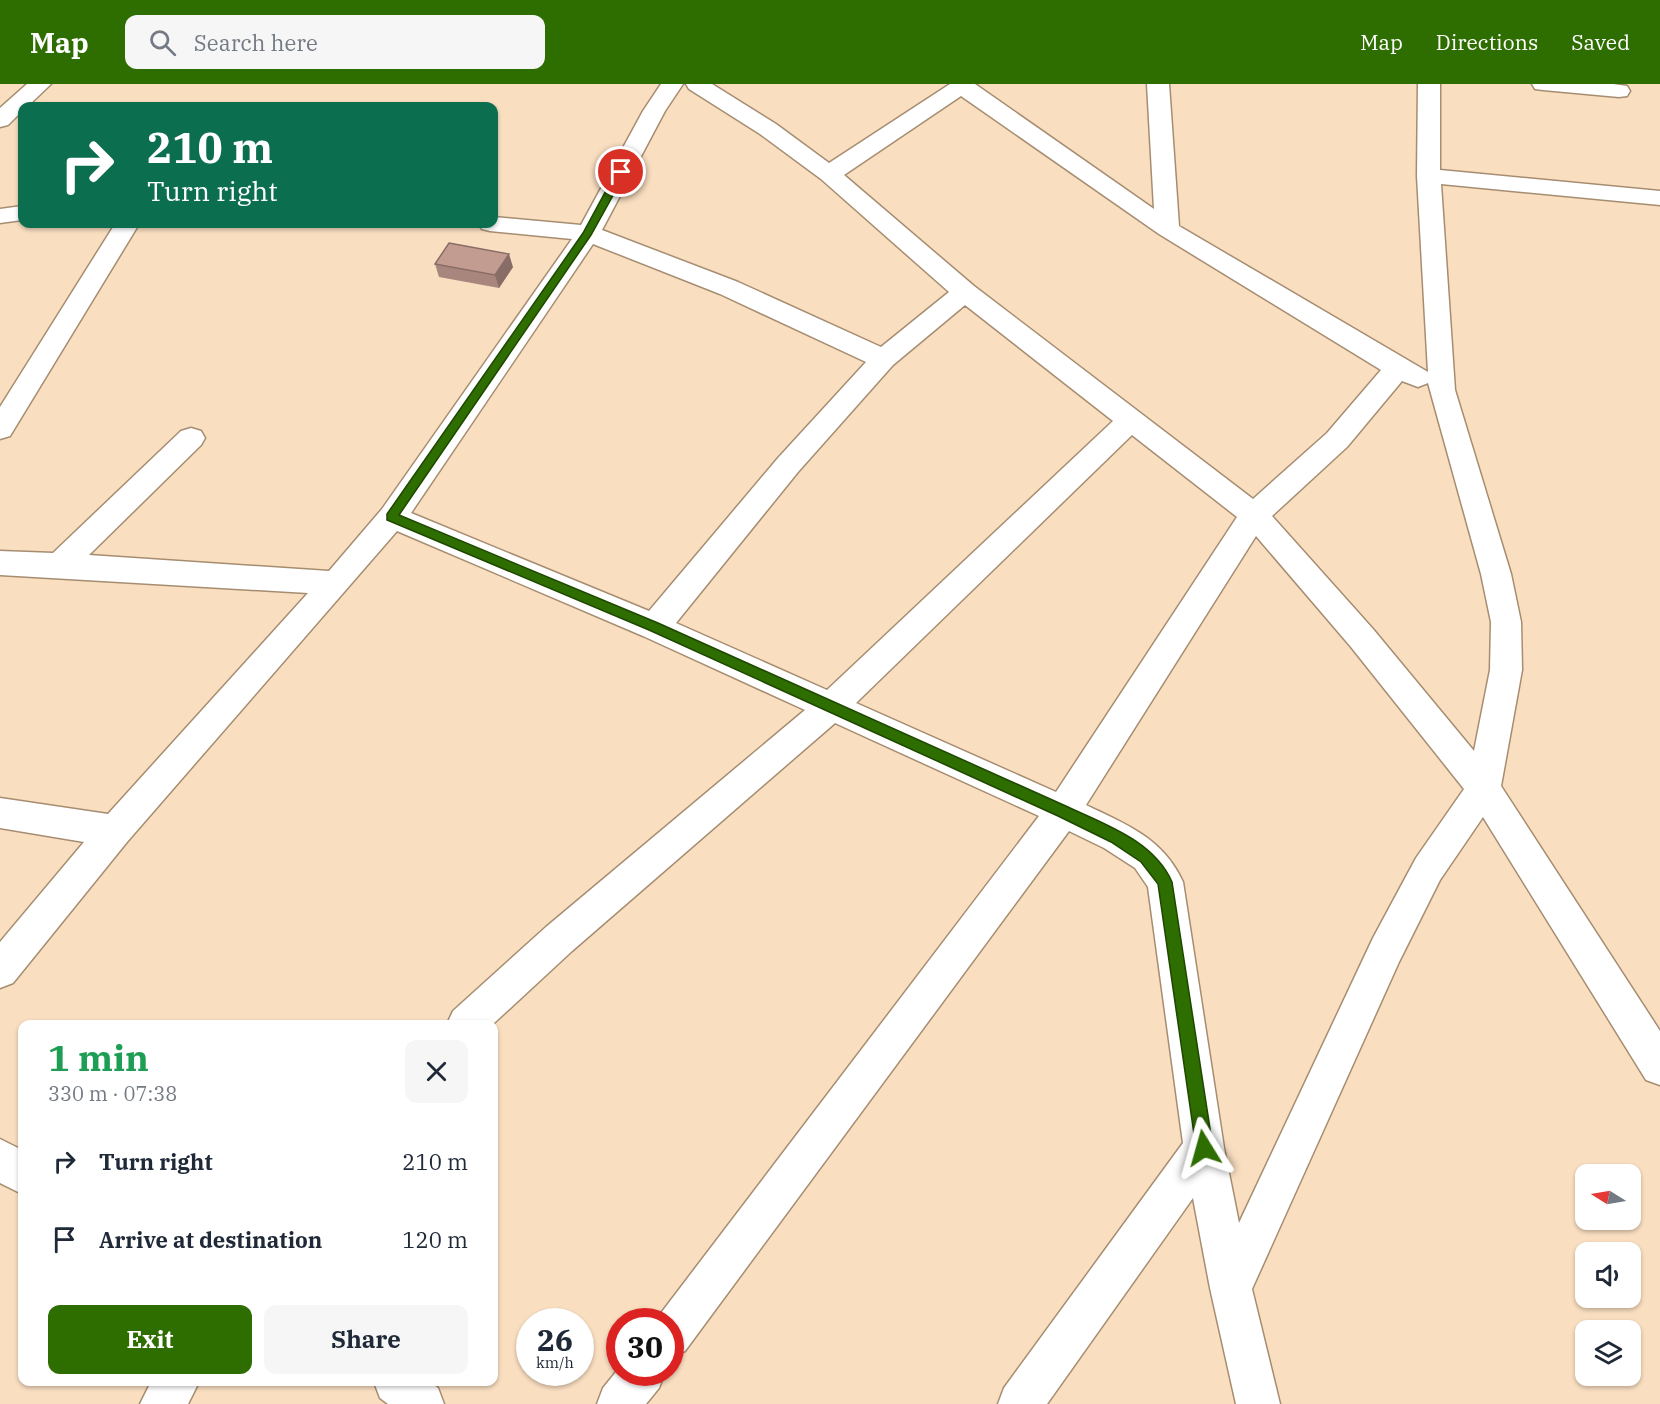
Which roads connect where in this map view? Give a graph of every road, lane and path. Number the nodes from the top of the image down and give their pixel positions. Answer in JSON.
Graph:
{"nodes":[{"id":1,"x":40,"y":84,"type":"edge"},
{"id":2,"x":672,"y":84,"type":"edge"},
{"id":3,"x":697,"y":84,"type":"edge"},
{"id":4,"x":1158,"y":84,"type":"edge"},
{"id":5,"x":1429,"y":84,"type":"edge"},
{"id":6,"x":1543,"y":84,"type":"edge"},
{"id":7,"x":963,"y":86,"type":"edge"},
{"id":8,"x":1619,"y":91,"type":"dead end"},
{"id":9,"x":20,"y":102,"type":"edge"},
{"id":10,"x":18,"y":104,"type":"edge"},
{"id":11,"x":0,"y":120,"type":"edge"},
{"id":12,"x":830,"y":174,"type":"junction"},
{"id":13,"x":1429,"y":176,"type":"junction"},
{"id":14,"x":1660,"y":198,"type":"edge"},
{"id":15,"x":18,"y":214,"type":"edge"},
{"id":16,"x":0,"y":216,"type":"edge"},
{"id":17,"x":498,"y":225,"type":"edge"},
{"id":18,"x":125,"y":228,"type":"edge"},
{"id":19,"x":1167,"y":229,"type":"junction"},
{"id":20,"x":588,"y":233,"type":"junction"},
{"id":21,"x":965,"y":292,"type":"junction"},
{"id":22,"x":884,"y":358,"type":"junction"},
{"id":23,"x":1398,"y":368,"type":"junction"},
{"id":24,"x":1442,"y":390,"type":"junction"},
{"id":25,"x":1131,"y":420,"type":"junction"},
{"id":26,"x":0,"y":429,"type":"edge"},
{"id":27,"x":190,"y":438,"type":"dead end"},
{"id":28,"x":1254,"y":515,"type":"junction"},
{"id":29,"x":392,"y":517,"type":"junction"},
{"id":30,"x":0,"y":563,"type":"edge"},
{"id":31,"x":60,"y":565,"type":"junction"},
{"id":32,"x":336,"y":583,"type":"junction"},
{"id":33,"x":654,"y":627,"type":"junction"},
{"id":34,"x":831,"y":707,"type":"junction"},
{"id":35,"x":1484,"y":788,"type":"junction"},
{"id":36,"x":1063,"y":811,"type":"junction"},
{"id":37,"x":0,"y":813,"type":"edge"},
{"id":38,"x":115,"y":831,"type":"junction"},
{"id":39,"x":0,"y":970,"type":"edge"},
{"id":40,"x":470,"y":1020,"type":"edge"},
{"id":41,"x":1660,"y":1066,"type":"edge"},
{"id":42,"x":1204,"y":1148,"type":"junction"},
{"id":43,"x":0,"y":1159,"type":"edge"},
{"id":44,"x":18,"y":1171,"type":"edge"},
{"id":45,"x":1231,"y":1287,"type":"junction"},
{"id":46,"x":684,"y":1317,"type":"edge"},
{"id":47,"x":174,"y":1386,"type":"edge"},
{"id":48,"x":401,"y":1386,"type":"edge"},
{"id":49,"x":632,"y":1386,"type":"edge"},
{"id":50,"x":162,"y":1404,"type":"edge"},
{"id":51,"x":422,"y":1404,"type":"edge"},
{"id":52,"x":619,"y":1404,"type":"edge"},
{"id":53,"x":1020,"y":1404,"type":"edge"},
{"id":54,"x":1258,"y":1404,"type":"edge"}],
"edges":[{"from":1,"to":9,"type":"street"},
{"from":2,"to":20,"type":"street"},
{"from":3,"to":12,"type":"street"},
{"from":4,"to":19,"type":"street"},
{"from":5,"to":13,"type":"street"},
{"from":6,"to":8,"type":"street"},
{"from":7,"to":12,"type":"street"},
{"from":7,"to":19,"type":"street"},
{"from":10,"to":11,"type":"street"},
{"from":12,"to":21,"type":"street"},
{"from":13,"to":14,"type":"street"},
{"from":13,"to":24,"type":"street"},
{"from":15,"to":16,"type":"street"},
{"from":17,"to":20,"type":"street"},
{"from":18,"to":26,"type":"street"},
{"from":19,"to":23,"type":"street"},
{"from":20,"to":22,"type":"street"},
{"from":20,"to":29,"type":"street"},
{"from":21,"to":22,"type":"street"},
{"from":21,"to":25,"type":"street"},
{"from":22,"to":33,"type":"street"},
{"from":23,"to":24,"type":"street"},
{"from":23,"to":28,"type":"street"},
{"from":24,"to":35,"type":"street"},
{"from":25,"to":28,"type":"street"},
{"from":25,"to":34,"type":"street"},
{"from":27,"to":31,"type":"street"},
{"from":28,"to":35,"type":"street"},
{"from":28,"to":36,"type":"street"},
{"from":29,"to":32,"type":"street"},
{"from":29,"to":33,"type":"street"},
{"from":30,"to":31,"type":"street"},
{"from":31,"to":32,"type":"street"},
{"from":32,"to":38,"type":"street"},
{"from":33,"to":34,"type":"street"},
{"from":34,"to":36,"type":"street"},
{"from":34,"to":40,"type":"street"},
{"from":35,"to":41,"type":"street"},
{"from":35,"to":45,"type":"street"},
{"from":36,"to":42,"type":"street"},
{"from":36,"to":46,"type":"street"},
{"from":37,"to":38,"type":"street"},
{"from":38,"to":39,"type":"street"},
{"from":42,"to":45,"type":"street"},
{"from":42,"to":53,"type":"street"},
{"from":43,"to":44,"type":"street"},
{"from":45,"to":54,"type":"street"},
{"from":47,"to":50,"type":"street"},
{"from":48,"to":51,"type":"street"},
{"from":49,"to":52,"type":"street"}]}
